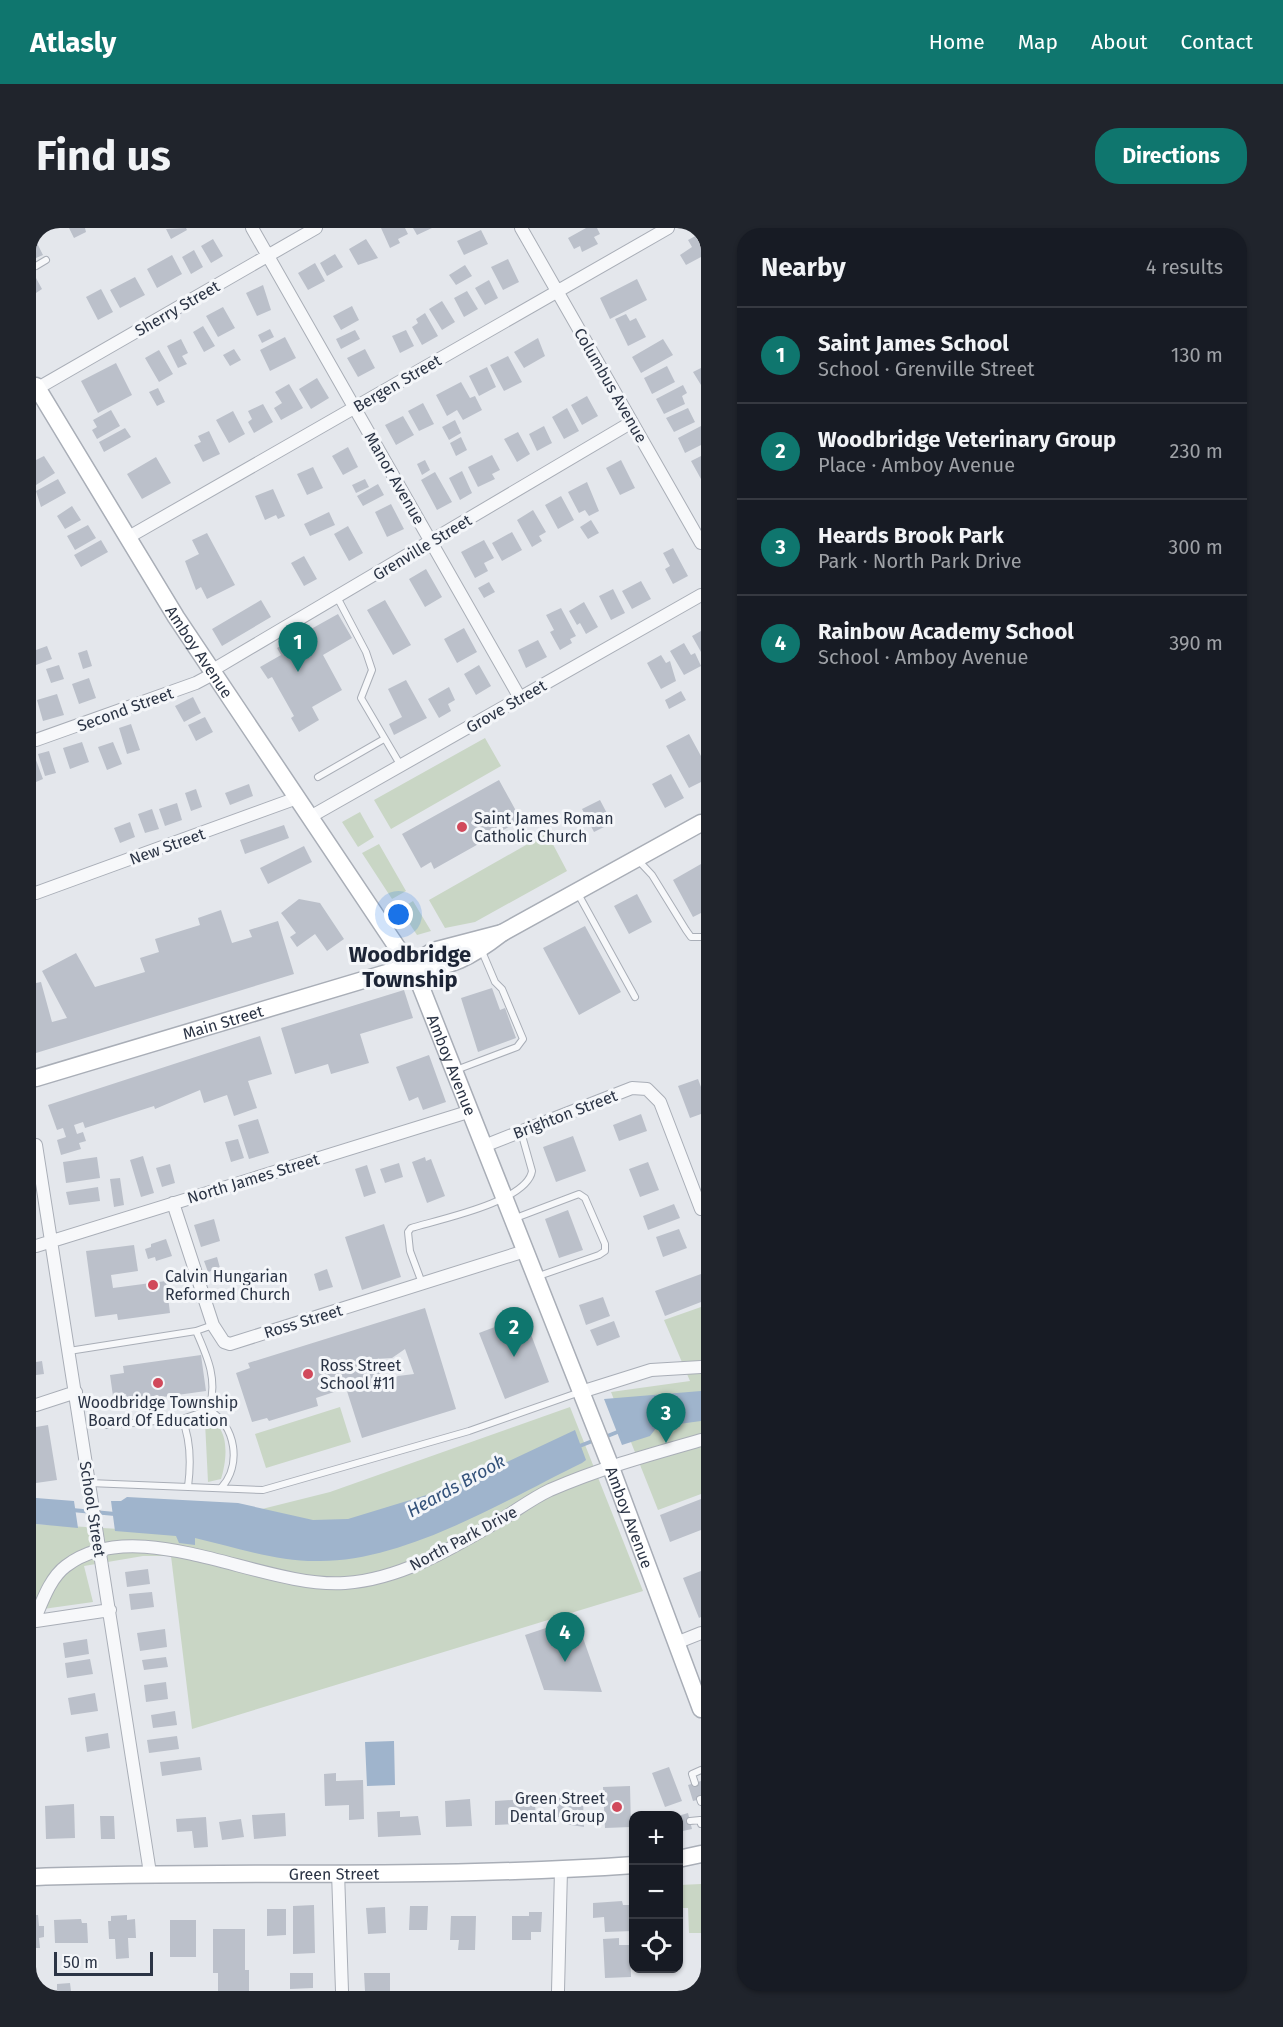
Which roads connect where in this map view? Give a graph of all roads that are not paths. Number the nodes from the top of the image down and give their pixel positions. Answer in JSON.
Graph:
{"nodes":[{"id":1,"x":252,"y":228,"type":"edge"},
{"id":2,"x":316,"y":228,"type":"edge"},
{"id":3,"x":521,"y":228,"type":"edge"},
{"id":4,"x":668,"y":228,"type":"edge"},
{"id":5,"x":268,"y":256,"type":"junction"},
{"id":6,"x":46,"y":260,"type":"dead end"},
{"id":7,"x":36,"y":266,"type":"edge"},
{"id":8,"x":557,"y":291,"type":"junction"},
{"id":9,"x":37,"y":387,"type":"edge"},
{"id":10,"x":354,"y":408,"type":"junction"},
{"id":11,"x":633,"y":422,"type":"junction"},
{"id":12,"x":127,"y":538,"type":"junction"},
{"id":13,"x":432,"y":541,"type":"junction"},
{"id":14,"x":701,"y":543,"type":"edge"},
{"id":15,"x":701,"y":595,"type":"edge"},
{"id":16,"x":337,"y":597,"type":"junction"},
{"id":17,"x":212,"y":673,"type":"junction"},
{"id":18,"x":520,"y":698,"type":"junction"},
{"id":19,"x":384,"y":739,"type":"junction"},
{"id":20,"x":36,"y":740,"type":"edge"},
{"id":21,"x":400,"y":766,"type":"junction"},
{"id":22,"x":318,"y":777,"type":"dead end"},
{"id":23,"x":297,"y":798,"type":"junction"},
{"id":24,"x":310,"y":817,"type":"junction"},
{"id":25,"x":701,"y":823,"type":"edge"},
{"id":26,"x":637,"y":858,"type":"junction"},
{"id":27,"x":577,"y":891,"type":"junction"},
{"id":28,"x":36,"y":893,"type":"edge"},
{"id":29,"x":502,"y":933,"type":"junction"},
{"id":30,"x":701,"y":937,"type":"edge"},
{"id":31,"x":481,"y":948,"type":"junction"},
{"id":32,"x":410,"y":966,"type":"junction"},
{"id":33,"x":635,"y":997,"type":"dead end"},
{"id":34,"x":455,"y":1071,"type":"junction"},
{"id":35,"x":36,"y":1078,"type":"edge"},
{"id":36,"x":471,"y":1111,"type":"junction"},
{"id":37,"x":521,"y":1132,"type":"junction"},
{"id":38,"x":36,"y":1145,"type":"edge"},
{"id":39,"x":484,"y":1146,"type":"junction"},
{"id":40,"x":504,"y":1197,"type":"junction"},
{"id":41,"x":173,"y":1203,"type":"junction"},
{"id":42,"x":701,"y":1209,"type":"edge"},
{"id":43,"x":513,"y":1219,"type":"junction"},
{"id":44,"x":51,"y":1241,"type":"junction"},
{"id":45,"x":36,"y":1246,"type":"edge"},
{"id":46,"x":525,"y":1251,"type":"junction"},
{"id":47,"x":535,"y":1278,"type":"junction"},
{"id":48,"x":422,"y":1283,"type":"junction"},
{"id":49,"x":213,"y":1325,"type":"junction"},
{"id":50,"x":195,"y":1331,"type":"junction"},
{"id":51,"x":69,"y":1351,"type":"junction"},
{"id":52,"x":701,"y":1367,"type":"edge"},
{"id":53,"x":76,"y":1392,"type":"junction"},
{"id":54,"x":581,"y":1392,"type":"junction"},
{"id":55,"x":36,"y":1405,"type":"edge"},
{"id":56,"x":209,"y":1410,"type":"junction"},
{"id":57,"x":182,"y":1419,"type":"junction"},
{"id":58,"x":107,"y":1425,"type":"dead end"},
{"id":59,"x":701,"y":1440,"type":"edge"},
{"id":60,"x":607,"y":1458,"type":"junction"},
{"id":61,"x":89,"y":1483,"type":"junction"},
{"id":62,"x":188,"y":1487,"type":"junction"},
{"id":63,"x":221,"y":1488,"type":"junction"},
{"id":64,"x":100,"y":1551,"type":"junction"},
{"id":65,"x":110,"y":1610,"type":"junction"},
{"id":66,"x":36,"y":1616,"type":"edge"},
{"id":67,"x":36,"y":1621,"type":"edge"},
{"id":68,"x":701,"y":1633,"type":"edge"},
{"id":69,"x":676,"y":1643,"type":"junction"},
{"id":70,"x":701,"y":1709,"type":"edge"},
{"id":71,"x":701,"y":1770,"type":"edge"},
{"id":72,"x":694,"y":1783,"type":"dead end"},
{"id":73,"x":690,"y":1821,"type":"dead end"},
{"id":74,"x":701,"y":1824,"type":"edge"},
{"id":75,"x":701,"y":1854,"type":"edge"},
{"id":76,"x":683,"y":1858,"type":"edge"},
{"id":77,"x":629,"y":1865,"type":"edge"},
{"id":78,"x":561,"y":1870,"type":"junction"},
{"id":79,"x":338,"y":1872,"type":"junction"},
{"id":80,"x":150,"y":1873,"type":"junction"},
{"id":81,"x":36,"y":1877,"type":"edge"},
{"id":82,"x":342,"y":1991,"type":"edge"},
{"id":83,"x":558,"y":1991,"type":"edge"}],
"edges":[{"from":1,"to":5,"type":"street","name":"Manor Avenue"},
{"from":2,"to":5,"type":"street","name":"Sherry Street"},
{"from":3,"to":8,"type":"street","name":"Columbus Avenue"},
{"from":4,"to":8,"type":"street","name":"Bergen Street"},
{"from":5,"to":9,"type":"street","name":"Sherry Street"},
{"from":5,"to":10,"type":"street","name":"Manor Avenue"},
{"from":6,"to":7,"type":"lane"},
{"from":8,"to":10,"type":"street","name":"Bergen Street"},
{"from":8,"to":11,"type":"street","name":"Columbus Avenue"},
{"from":9,"to":12,"type":"main road","name":"Amboy Avenue"},
{"from":10,"to":12,"type":"street","name":"Bergen Street"},
{"from":10,"to":13,"type":"street","name":"Manor Avenue"},
{"from":11,"to":13,"type":"street","name":"Grenville Street"},
{"from":11,"to":14,"type":"street","name":"Columbus Avenue"},
{"from":12,"to":17,"type":"main road","name":"Amboy Avenue"},
{"from":13,"to":16,"type":"street","name":"Grenville Street"},
{"from":13,"to":18,"type":"street","name":"Manor Avenue"},
{"from":15,"to":18,"type":"street","name":"Grove Street"},
{"from":16,"to":17,"type":"street","name":"Grenville Street"},
{"from":16,"to":19,"type":"lane"},
{"from":17,"to":20,"type":"street","name":"Second Street"},
{"from":17,"to":23,"type":"main road","name":"Amboy Avenue"},
{"from":18,"to":21,"type":"street","name":"Grove Street"},
{"from":19,"to":21,"type":"lane"},
{"from":19,"to":22,"type":"lane"},
{"from":21,"to":24,"type":"street","name":"Grove Street"},
{"from":23,"to":24,"type":"main road","name":"Amboy Avenue"},
{"from":23,"to":28,"type":"street","name":"New Street"},
{"from":24,"to":32,"type":"main road","name":"Amboy Avenue"},
{"from":25,"to":26,"type":"main road","name":"Main Street"},
{"from":26,"to":27,"type":"main road","name":"Main Street"},
{"from":26,"to":30,"type":"lane"},
{"from":27,"to":29,"type":"main road","name":"Main Street"},
{"from":27,"to":33,"type":"lane"},
{"from":29,"to":31,"type":"main road","name":"Main Street"},
{"from":29,"to":32,"type":"main road","name":"Main Street"},
{"from":31,"to":32,"type":"main road","name":"Main Street"},
{"from":31,"to":34,"type":"lane"},
{"from":32,"to":34,"type":"main road","name":"Amboy Avenue"},
{"from":32,"to":35,"type":"main road","name":"Main Street"},
{"from":34,"to":36,"type":"main road","name":"Amboy Avenue"},
{"from":36,"to":39,"type":"main road","name":"Amboy Avenue"},
{"from":36,"to":41,"type":"street","name":"North James Street"},
{"from":37,"to":39,"type":"street","name":"Brighton Street"},
{"from":37,"to":40,"type":"lane"},
{"from":37,"to":42,"type":"street","name":"Brighton Street"},
{"from":38,"to":44,"type":"street","name":"School Street"},
{"from":39,"to":40,"type":"main road","name":"Amboy Avenue"},
{"from":40,"to":43,"type":"main road","name":"Amboy Avenue"},
{"from":40,"to":48,"type":"lane"},
{"from":41,"to":44,"type":"street","name":"North James Street"},
{"from":41,"to":49,"type":"street"},
{"from":43,"to":46,"type":"main road","name":"Amboy Avenue"},
{"from":43,"to":47,"type":"lane"},
{"from":44,"to":45,"type":"street","name":"North James Street"},
{"from":44,"to":51,"type":"street","name":"School Street"},
{"from":46,"to":47,"type":"main road","name":"Amboy Avenue"},
{"from":46,"to":48,"type":"street","name":"Ross Street"},
{"from":47,"to":54,"type":"main road","name":"Amboy Avenue"},
{"from":48,"to":49,"type":"street","name":"Ross Street"},
{"from":49,"to":50,"type":"lane"},
{"from":50,"to":51,"type":"lane"},
{"from":50,"to":56,"type":"lane"},
{"from":51,"to":53,"type":"street","name":"School Street"},
{"from":52,"to":54,"type":"street"},
{"from":53,"to":55,"type":"street"},
{"from":53,"to":61,"type":"street","name":"School Street"},
{"from":54,"to":60,"type":"main road","name":"Amboy Avenue"},
{"from":54,"to":63,"type":"lane"},
{"from":56,"to":57,"type":"lane"},
{"from":56,"to":63,"type":"lane"},
{"from":57,"to":58,"type":"lane"},
{"from":57,"to":62,"type":"lane"},
{"from":59,"to":60,"type":"street","name":"North Park Drive"},
{"from":60,"to":64,"type":"street","name":"North Park Drive"},
{"from":60,"to":69,"type":"main road","name":"Amboy Avenue"},
{"from":61,"to":62,"type":"lane"},
{"from":61,"to":64,"type":"street","name":"School Street"},
{"from":62,"to":63,"type":"lane"},
{"from":64,"to":65,"type":"street","name":"School Street"},
{"from":64,"to":66,"type":"street","name":"North Park Drive"},
{"from":65,"to":67,"type":"street"},
{"from":65,"to":80,"type":"street","name":"School Street"},
{"from":68,"to":69,"type":"street"},
{"from":69,"to":70,"type":"main road","name":"Amboy Avenue"},
{"from":71,"to":72,"type":"lane"},
{"from":73,"to":74,"type":"lane"},
{"from":75,"to":76,"type":"main road"},
{"from":77,"to":78,"type":"main road","name":"Green Street"},
{"from":78,"to":79,"type":"main road","name":"Green Street"},
{"from":78,"to":83,"type":"street"},
{"from":79,"to":80,"type":"main road","name":"Green Street"},
{"from":79,"to":82,"type":"street"},
{"from":80,"to":81,"type":"main road","name":"Green Street"}]}
